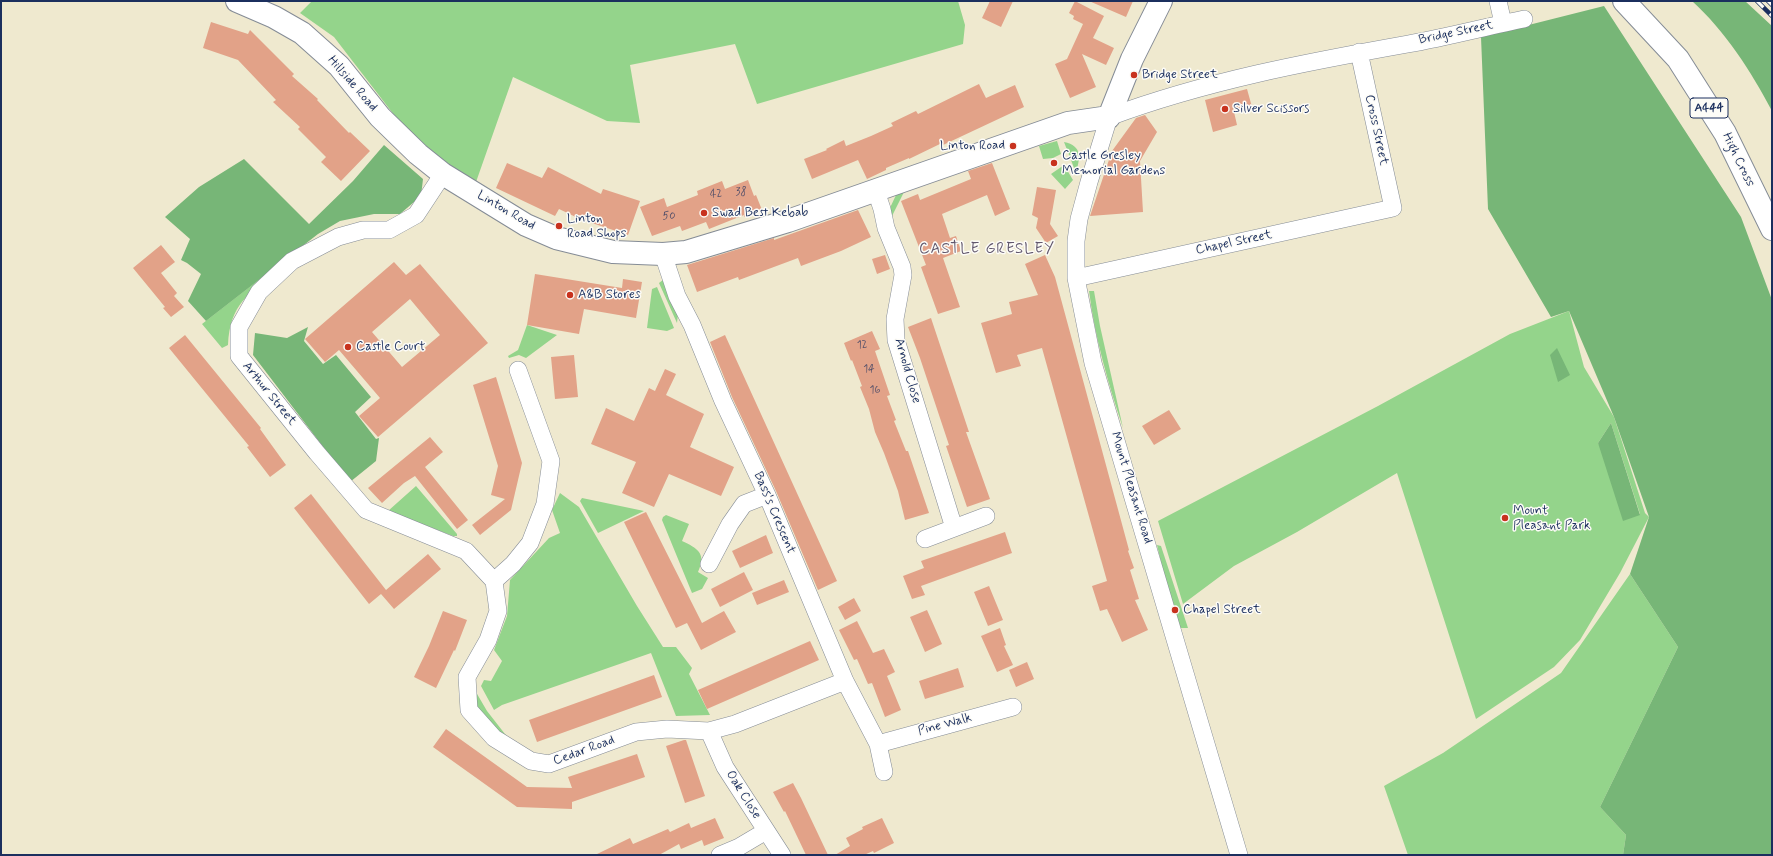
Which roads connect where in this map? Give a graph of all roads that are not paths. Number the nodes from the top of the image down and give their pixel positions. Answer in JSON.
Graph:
{"nodes":[{"id":1,"x":237,"y":1,"type":"edge"},
{"id":2,"x":1161,"y":1,"type":"edge"},
{"id":3,"x":1498,"y":1,"type":"edge"},
{"id":4,"x":1624,"y":1,"type":"edge"},
{"id":5,"x":1524,"y":19,"type":"dead end"},
{"id":6,"x":1504,"y":23,"type":"junction"},
{"id":7,"x":1359,"y":52,"type":"junction"},
{"id":8,"x":1109,"y":117,"type":"junction"},
{"id":9,"x":418,"y":154,"type":"joint"},
{"id":10,"x":443,"y":174,"type":"junction"},
{"id":11,"x":876,"y":191,"type":"junction"},
{"id":12,"x":1393,"y":208,"type":"joint"},
{"id":13,"x":1772,"y":229,"type":"edge"},
{"id":14,"x":663,"y":254,"type":"junction"},
{"id":15,"x":1076,"y":278,"type":"junction"},
{"id":16,"x":518,"y":370,"type":"dead end"},
{"id":17,"x":767,"y":495,"type":"junction"},
{"id":18,"x":986,"y":516,"type":"dead end"},
{"id":19,"x":954,"y":528,"type":"junction"},
{"id":20,"x":925,"y":539,"type":"dead end"},
{"id":21,"x":709,"y":564,"type":"dead end"},
{"id":22,"x":494,"y":581,"type":"junction"},
{"id":23,"x":846,"y":681,"type":"junction"},
{"id":24,"x":1013,"y":707,"type":"dead end"},
{"id":25,"x":709,"y":731,"type":"junction"},
{"id":26,"x":878,"y":744,"type":"junction"},
{"id":27,"x":884,"y":772,"type":"dead end"},
{"id":28,"x":766,"y":831,"type":"junction"},
{"id":29,"x":720,"y":855,"type":"edge"},
{"id":30,"x":782,"y":855,"type":"edge"},
{"id":31,"x":1239,"y":855,"type":"edge"}],
"edges":[{"from":1,"to":9,"type":"main road","name":"Hillside Road"},
{"from":2,"to":8,"type":"main road"},
{"from":3,"to":6,"type":"street"},
{"from":4,"to":13,"type":"main road","name":"High Cross","number":"A444"},
{"from":5,"to":6,"type":"street","name":"Bridge Street"},
{"from":6,"to":7,"type":"street","name":"Bridge Street"},
{"from":7,"to":8,"type":"street","name":"Bridge Street"},
{"from":7,"to":12,"type":"street","name":"Cross Street"},
{"from":8,"to":11,"type":"main road","name":"Linton Road"},
{"from":8,"to":15,"type":"street","name":"Mount Pleasant Road"},
{"from":9,"to":10,"type":"main road","name":"Linton Road"},
{"from":10,"to":14,"type":"main road","name":"Linton Road"},
{"from":10,"to":22,"type":"street","name":"Arthur Street"},
{"from":11,"to":14,"type":"main road","name":"Linton Road"},
{"from":11,"to":19,"type":"street","name":"Arnold Close"},
{"from":12,"to":15,"type":"street","name":"Chapel Street"},
{"from":14,"to":17,"type":"street","name":"Bass's Crescent"},
{"from":15,"to":31,"type":"street","name":"Mount Pleasant Road"},
{"from":16,"to":22,"type":"street"},
{"from":17,"to":21,"type":"street"},
{"from":17,"to":23,"type":"street","name":"Bass's Crescent"},
{"from":18,"to":19,"type":"street"},
{"from":19,"to":20,"type":"street"},
{"from":22,"to":25,"type":"street","name":"Cedar Road"},
{"from":23,"to":25,"type":"street","name":"Cedar Road"},
{"from":23,"to":26,"type":"street","name":"Bass's Crescent"},
{"from":24,"to":26,"type":"street","name":"Pine Walk"},
{"from":25,"to":28,"type":"street","name":"Oak Close"},
{"from":26,"to":27,"type":"street","name":"Bass's Crescent"},
{"from":28,"to":29,"type":"street"},
{"from":28,"to":30,"type":"street","name":"Oak Close"}]}
